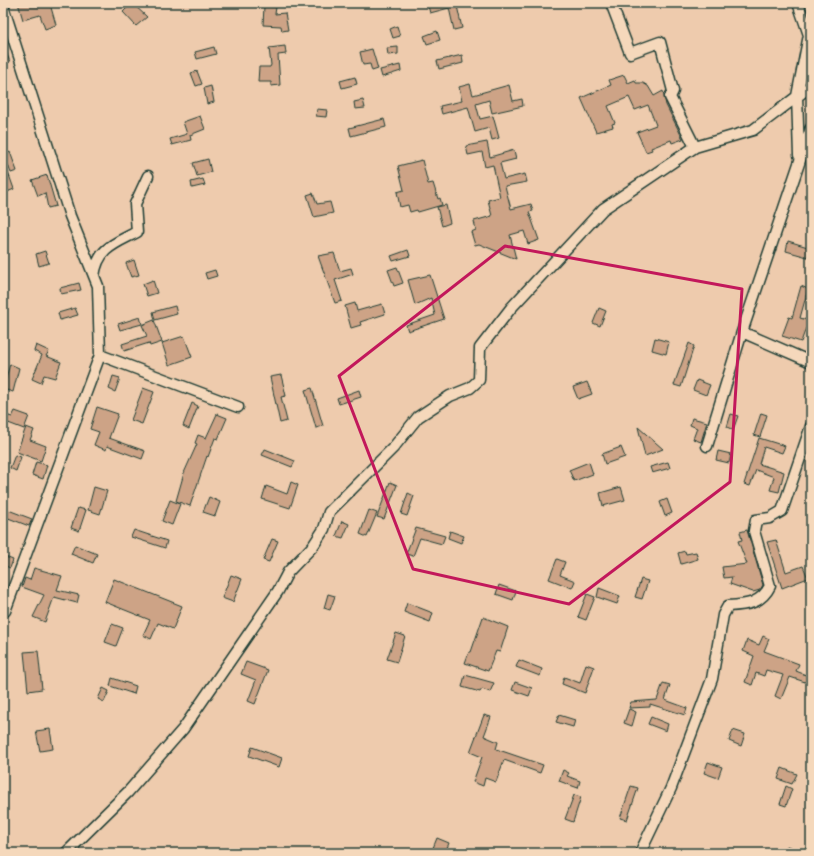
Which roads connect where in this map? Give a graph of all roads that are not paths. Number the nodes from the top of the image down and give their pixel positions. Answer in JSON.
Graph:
{"nodes":[{"id":1,"x":610,"y":3,"type":"edge"},
{"id":2,"x":798,"y":3,"type":"edge"},
{"id":3,"x":3,"y":6,"type":"edge"},
{"id":4,"x":810,"y":36,"type":"edge"},
{"id":5,"x":811,"y":86,"type":"edge"},
{"id":6,"x":797,"y":96,"type":"junction"},
{"id":7,"x":811,"y":128,"type":"edge"},
{"id":8,"x":695,"y":147,"type":"junction"},
{"id":9,"x":799,"y":161,"type":"junction"},
{"id":10,"x":148,"y":176,"type":"dead end"},
{"id":11,"x":94,"y":276,"type":"junction"},
{"id":12,"x":742,"y":332,"type":"junction"},
{"id":13,"x":100,"y":355,"type":"junction"},
{"id":14,"x":811,"y":362,"type":"edge"},
{"id":15,"x":238,"y":407,"type":"dead end"},
{"id":16,"x":811,"y":426,"type":"edge"},
{"id":17,"x":707,"y":446,"type":"dead end"},
{"id":18,"x":5,"y":611,"type":"dead end"},
{"id":19,"x":66,"y":853,"type":"edge"},
{"id":20,"x":640,"y":853,"type":"edge"}],
"edges":[{"from":1,"to":8,"type":"street"},
{"from":2,"to":4,"type":"street"},
{"from":3,"to":11,"type":"street"},
{"from":4,"to":6,"type":"street"},
{"from":5,"to":6,"type":"street"},
{"from":6,"to":8,"type":"street"},
{"from":6,"to":9,"type":"street"},
{"from":7,"to":9,"type":"street"},
{"from":8,"to":19,"type":"street"},
{"from":9,"to":12,"type":"street"},
{"from":10,"to":11,"type":"street"},
{"from":11,"to":13,"type":"street"},
{"from":12,"to":14,"type":"street"},
{"from":12,"to":17,"type":"street"},
{"from":13,"to":15,"type":"street"},
{"from":13,"to":18,"type":"street"},
{"from":16,"to":20,"type":"street"}]}
